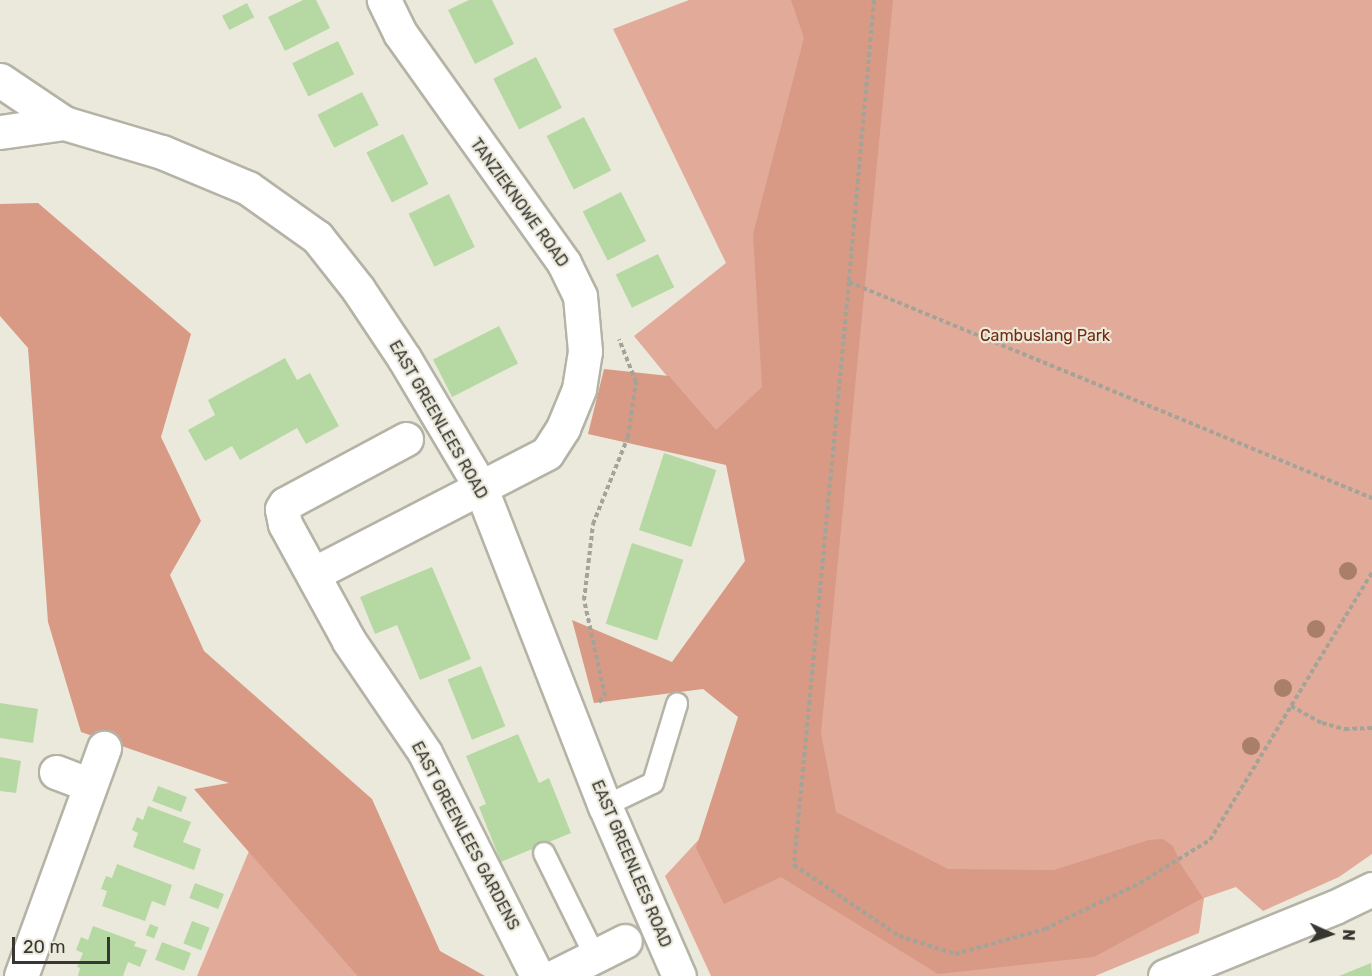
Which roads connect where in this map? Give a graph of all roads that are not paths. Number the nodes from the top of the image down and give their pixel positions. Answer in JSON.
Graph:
{"nodes":[{"id":1,"x":384,"y":0,"type":"edge"},
{"id":2,"x":0,"y":80,"type":"edge"},
{"id":3,"x":64,"y":123,"type":"junction"},
{"id":4,"x":0,"y":132,"type":"edge"},
{"id":5,"x":405,"y":438,"type":"dead end"},
{"id":6,"x":480,"y":486,"type":"junction"},
{"id":7,"x":313,"y":574,"type":"junction"},
{"id":8,"x":677,"y":704,"type":"dead end"},
{"id":9,"x":105,"y":747,"type":"dead end"},
{"id":10,"x":56,"y":772,"type":"dead end"},
{"id":11,"x":90,"y":785,"type":"junction"},
{"id":12,"x":605,"y":806,"type":"junction"},
{"id":13,"x":544,"y":853,"type":"dead end"},
{"id":14,"x":1372,"y":889,"type":"edge"},
{"id":15,"x":625,"y":941,"type":"dead end"},
{"id":16,"x":595,"y":956,"type":"junction"},
{"id":17,"x":21,"y":976,"type":"edge"},
{"id":18,"x":540,"y":976,"type":"edge"},
{"id":19,"x":555,"y":976,"type":"edge"},
{"id":20,"x":680,"y":976,"type":"edge"},
{"id":21,"x":1165,"y":976,"type":"edge"}],
"edges":[{"from":1,"to":6,"type":"street","name":"TANZIEKNOWE ROAD"},
{"from":2,"to":3,"type":"street","name":"EAST GREENLEES ROAD"},
{"from":3,"to":4,"type":"street","name":"EAST GREENLEES ROAD"},
{"from":3,"to":6,"type":"street","name":"EAST GREENLEES ROAD"},
{"from":5,"to":7,"type":"street","name":"EAST GREENLEES GARDENS"},
{"from":6,"to":7,"type":"street"},
{"from":6,"to":12,"type":"street","name":"EAST GREENLEES ROAD"},
{"from":7,"to":18,"type":"street","name":"EAST GREENLEES GARDENS"},
{"from":8,"to":12,"type":"lane"},
{"from":9,"to":11,"type":"street"},
{"from":10,"to":11,"type":"street"},
{"from":11,"to":17,"type":"street"},
{"from":12,"to":20,"type":"street","name":"EAST GREENLEES ROAD"},
{"from":13,"to":16,"type":"lane"},
{"from":14,"to":21,"type":"street"},
{"from":15,"to":16,"type":"street"},
{"from":16,"to":19,"type":"street"}]}
